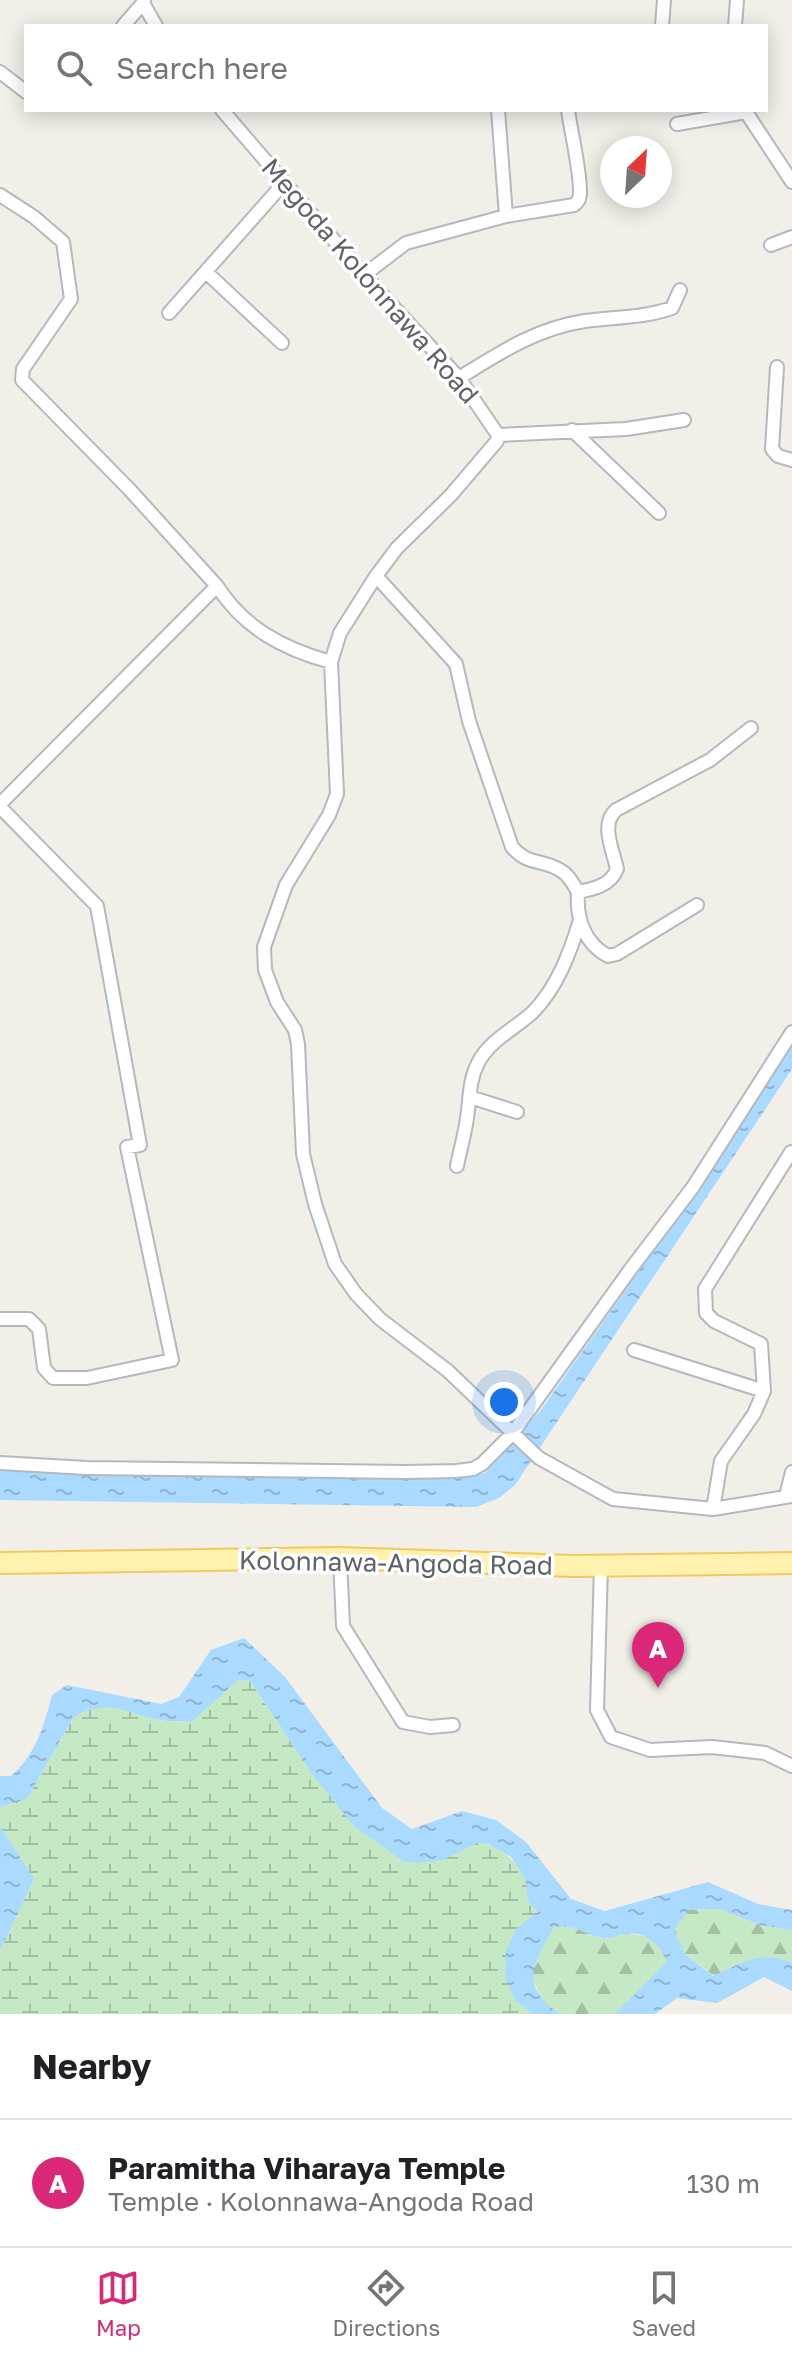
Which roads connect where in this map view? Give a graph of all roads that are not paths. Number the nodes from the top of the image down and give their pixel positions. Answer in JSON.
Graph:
{"nodes":[{"id":1,"x":664,"y":0,"type":"edge"},
{"id":2,"x":737,"y":0,"type":"edge"},
{"id":3,"x":143,"y":2,"type":"edge"},
{"id":4,"x":125,"y":24,"type":"edge"},
{"id":5,"x":155,"y":24,"type":"edge"},
{"id":6,"x":662,"y":24,"type":"edge"},
{"id":7,"x":735,"y":24,"type":"edge"},
{"id":8,"x":0,"y":72,"type":"edge"},
{"id":9,"x":24,"y":90,"type":"edge"},
{"id":10,"x":224,"y":112,"type":"edge"},
{"id":11,"x":498,"y":112,"type":"edge"},
{"id":12,"x":568,"y":112,"type":"edge"},
{"id":13,"x":741,"y":112,"type":"edge"},
{"id":14,"x":747,"y":112,"type":"edge"},
{"id":15,"x":677,"y":124,"type":"dead end"},
{"id":16,"x":792,"y":182,"type":"edge"},
{"id":17,"x":284,"y":183,"type":"junction"},
{"id":18,"x":0,"y":195,"type":"edge"},
{"id":19,"x":506,"y":216,"type":"junction"},
{"id":20,"x":792,"y":237,"type":"edge"},
{"id":21,"x":771,"y":245,"type":"dead end"},
{"id":22,"x":206,"y":272,"type":"junction"},
{"id":23,"x":364,"y":275,"type":"junction"},
{"id":24,"x":680,"y":290,"type":"dead end"},
{"id":25,"x":169,"y":313,"type":"dead end"},
{"id":26,"x":282,"y":343,"type":"dead end"},
{"id":27,"x":777,"y":367,"type":"dead end"},
{"id":28,"x":459,"y":378,"type":"junction"},
{"id":29,"x":684,"y":420,"type":"dead end"},
{"id":30,"x":572,"y":430,"type":"junction"},
{"id":31,"x":498,"y":435,"type":"junction"},
{"id":32,"x":792,"y":460,"type":"edge"},
{"id":33,"x":659,"y":513,"type":"dead end"},
{"id":34,"x":376,"y":576,"type":"junction"},
{"id":35,"x":217,"y":586,"type":"junction"},
{"id":36,"x":331,"y":662,"type":"junction"},
{"id":37,"x":751,"y":728,"type":"dead end"},
{"id":38,"x":0,"y":806,"type":"edge"},
{"id":39,"x":578,"y":892,"type":"junction"},
{"id":40,"x":697,"y":905,"type":"dead end"},
{"id":41,"x":580,"y":920,"type":"junction"},
{"id":42,"x":792,"y":1032,"type":"edge"},
{"id":43,"x":470,"y":1097,"type":"junction"},
{"id":44,"x":517,"y":1112,"type":"dead end"},
{"id":45,"x":791,"y":1152,"type":"edge"},
{"id":46,"x":457,"y":1166,"type":"dead end"},
{"id":47,"x":0,"y":1319,"type":"edge"},
{"id":48,"x":634,"y":1350,"type":"dead end"},
{"id":49,"x":764,"y":1391,"type":"junction"},
{"id":50,"x":512,"y":1434,"type":"junction"},
{"id":51,"x":0,"y":1463,"type":"edge"},
{"id":52,"x":792,"y":1472,"type":"edge"},
{"id":53,"x":789,"y":1496,"type":"edge"},
{"id":54,"x":713,"y":1509,"type":"junction"},
{"id":55,"x":340,"y":1558,"type":"junction"},
{"id":56,"x":0,"y":1563,"type":"edge"},
{"id":57,"x":792,"y":1563,"type":"edge"},
{"id":58,"x":601,"y":1565,"type":"junction"},
{"id":59,"x":453,"y":1725,"type":"dead end"},
{"id":60,"x":792,"y":1766,"type":"edge"}],
"edges":[{"from":1,"to":6,"type":"street"},
{"from":2,"to":7,"type":"street"},
{"from":3,"to":4,"type":"street"},
{"from":3,"to":5,"type":"street"},
{"from":8,"to":9,"type":"street"},
{"from":10,"to":17,"type":"street","name":"Megoda Kolonnawa Road"},
{"from":11,"to":19,"type":"street"},
{"from":12,"to":19,"type":"street"},
{"from":13,"to":15,"type":"street"},
{"from":14,"to":16,"type":"street"},
{"from":17,"to":22,"type":"street"},
{"from":17,"to":23,"type":"street","name":"Megoda Kolonnawa Road"},
{"from":18,"to":35,"type":"street"},
{"from":19,"to":23,"type":"street"},
{"from":20,"to":21,"type":"street"},
{"from":22,"to":25,"type":"street"},
{"from":22,"to":26,"type":"street"},
{"from":23,"to":28,"type":"street","name":"Megoda Kolonnawa Road"},
{"from":24,"to":28,"type":"street"},
{"from":27,"to":32,"type":"street"},
{"from":28,"to":31,"type":"street","name":"Megoda Kolonnawa Road"},
{"from":29,"to":30,"type":"street"},
{"from":30,"to":31,"type":"street"},
{"from":30,"to":33,"type":"street"},
{"from":31,"to":34,"type":"street"},
{"from":34,"to":36,"type":"street"},
{"from":34,"to":39,"type":"street"},
{"from":35,"to":36,"type":"street"},
{"from":35,"to":38,"type":"street"},
{"from":36,"to":50,"type":"street"},
{"from":37,"to":39,"type":"street"},
{"from":38,"to":47,"type":"street"},
{"from":39,"to":41,"type":"street"},
{"from":40,"to":41,"type":"street"},
{"from":41,"to":43,"type":"street"},
{"from":42,"to":50,"type":"street"},
{"from":43,"to":44,"type":"street"},
{"from":43,"to":46,"type":"street"},
{"from":45,"to":49,"type":"street"},
{"from":48,"to":49,"type":"street"},
{"from":49,"to":54,"type":"street"},
{"from":50,"to":51,"type":"street"},
{"from":50,"to":54,"type":"street"},
{"from":52,"to":53,"type":"street"},
{"from":53,"to":54,"type":"street"},
{"from":55,"to":56,"type":"main road","name":"Kolonnawa-Angoda Road"},
{"from":55,"to":58,"type":"main road","name":"Kolonnawa-Angoda Road"},
{"from":55,"to":59,"type":"street"},
{"from":57,"to":58,"type":"main road","name":"Kolonnawa-Angoda Road"},
{"from":58,"to":60,"type":"street"}]}
